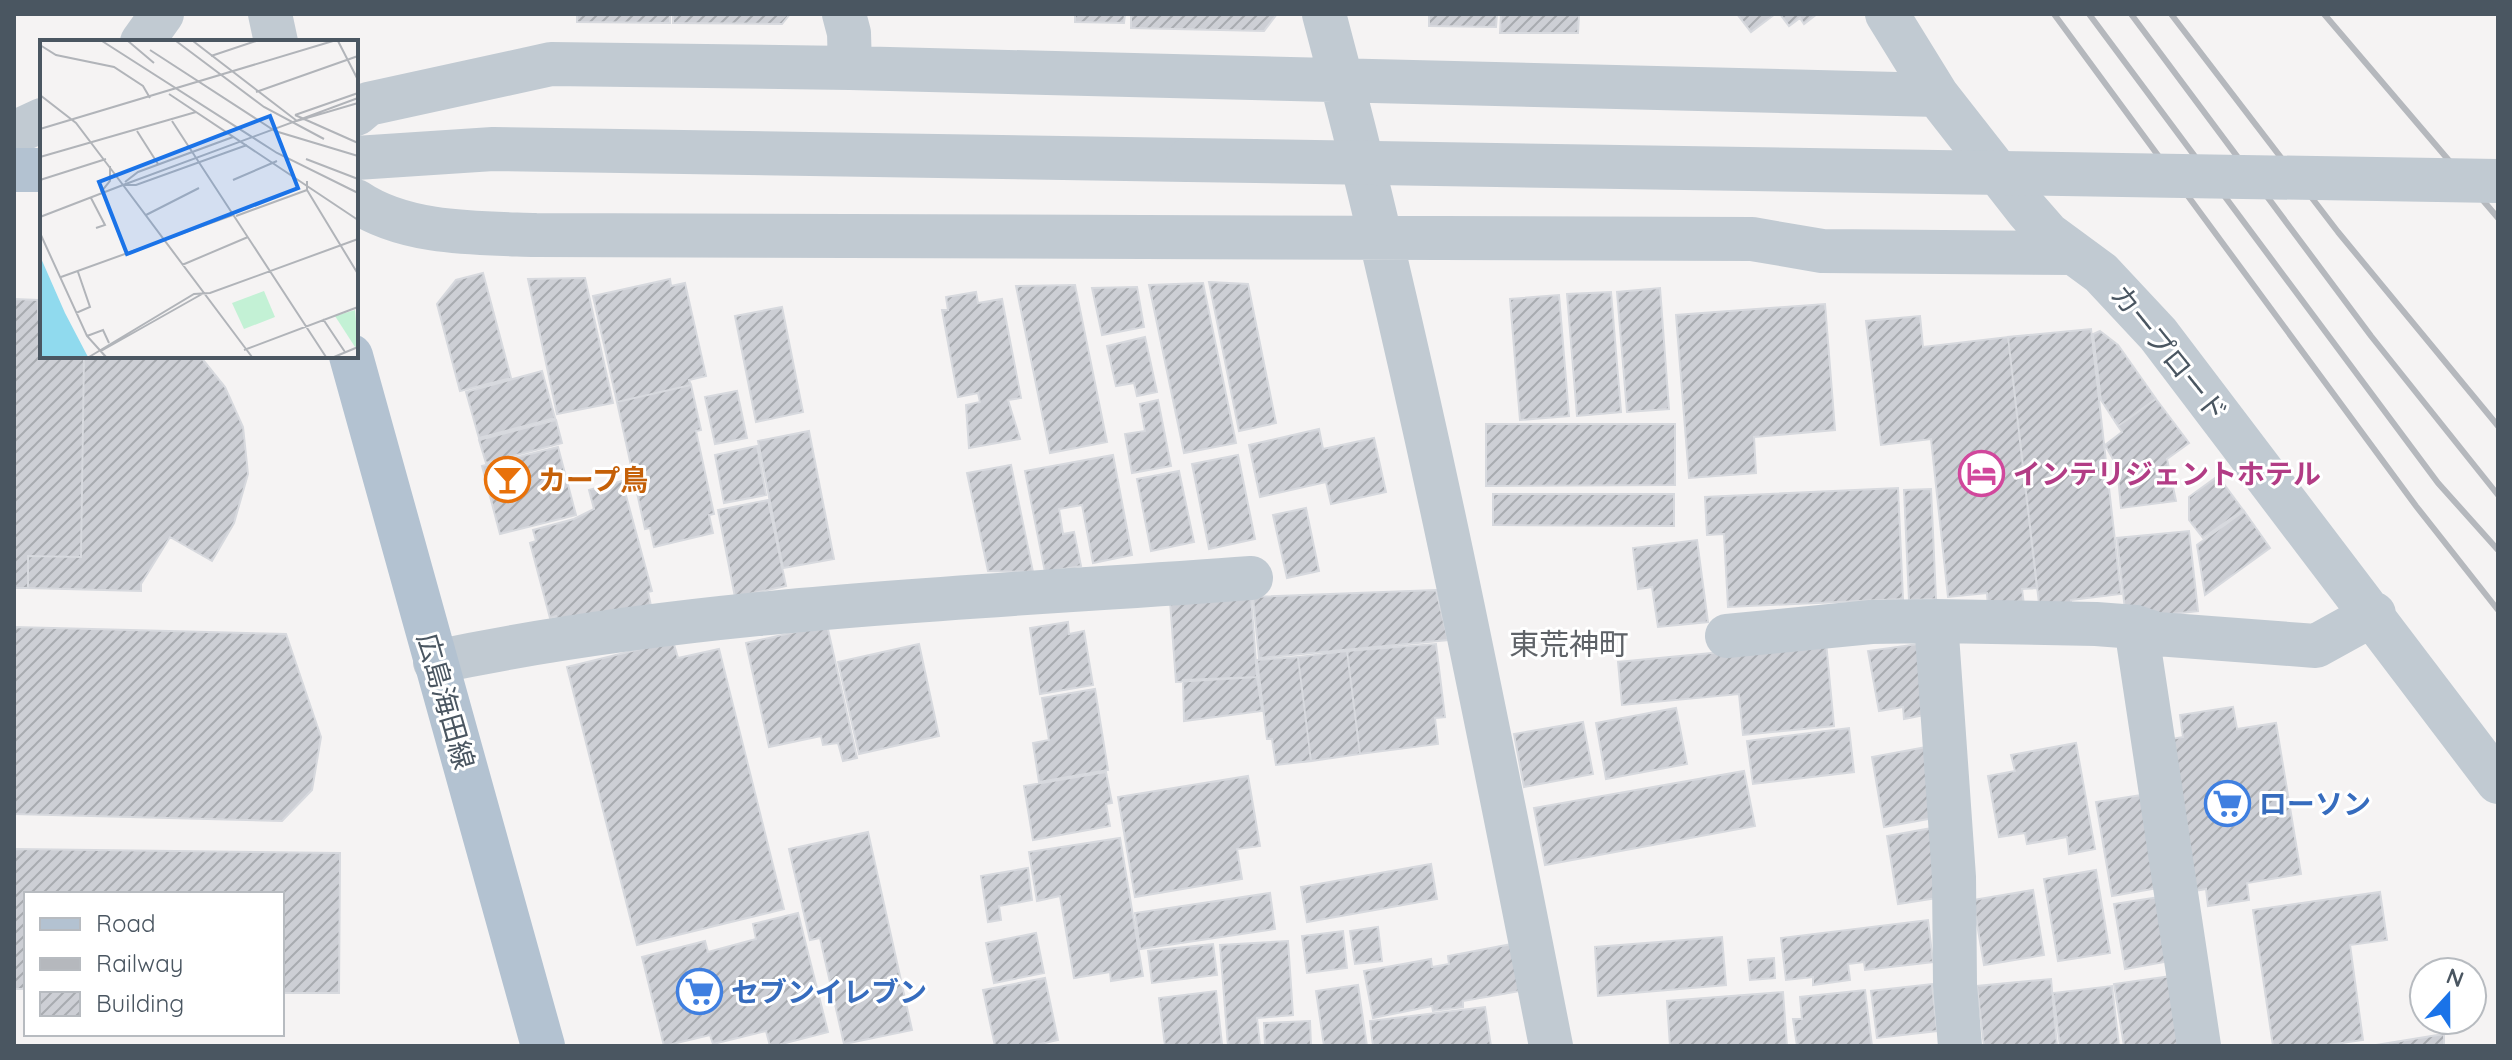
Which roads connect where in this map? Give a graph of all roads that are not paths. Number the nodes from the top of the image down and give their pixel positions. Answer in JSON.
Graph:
{"nodes":[{"id":1,"x":162,"y":14,"type":"edge"},
{"id":2,"x":270,"y":14,"type":"edge"},
{"id":3,"x":844,"y":14,"type":"edge"},
{"id":4,"x":1324,"y":14,"type":"edge"},
{"id":5,"x":1887,"y":14,"type":"edge"},
{"id":6,"x":143,"y":40,"type":"edge"},
{"id":7,"x":276,"y":40,"type":"edge"},
{"id":8,"x":850,"y":68,"type":"junction"},
{"id":9,"x":1343,"y":83,"type":"junction"},
{"id":10,"x":1937,"y":95,"type":"junction"},
{"id":11,"x":358,"y":112,"type":"edge"},
{"id":12,"x":40,"y":121,"type":"edge"},
{"id":13,"x":14,"y":133,"type":"edge"},
{"id":14,"x":358,"y":158,"type":"edge"},
{"id":15,"x":14,"y":170,"type":"edge"},
{"id":16,"x":40,"y":170,"type":"edge"},
{"id":17,"x":2498,"y":181,"type":"edge"},
{"id":18,"x":358,"y":202,"type":"edge"},
{"id":19,"x":1382,"y":238,"type":"junction"},
{"id":20,"x":2073,"y":253,"type":"junction"},
{"id":21,"x":352,"y":358,"type":"edge"},
{"id":22,"x":1251,"y":578,"type":"dead end"},
{"id":23,"x":2374,"y":614,"type":"junction"},
{"id":24,"x":1936,"y":621,"type":"junction"},
{"id":25,"x":2136,"y":627,"type":"junction"},
{"id":26,"x":1727,"y":636,"type":"dead end"},
{"id":27,"x":435,"y":662,"type":"junction"},
{"id":28,"x":2498,"y":782,"type":"edge"},
{"id":29,"x":543,"y":1046,"type":"edge"},
{"id":30,"x":1551,"y":1046,"type":"edge"},
{"id":31,"x":1960,"y":1046,"type":"edge"},
{"id":32,"x":2199,"y":1046,"type":"edge"}],
"edges":[{"from":1,"to":6,"type":"street"},
{"from":2,"to":7,"type":"street"},
{"from":3,"to":8,"type":"street"},
{"from":4,"to":9,"type":"street"},
{"from":5,"to":10,"type":"street","name":"カープロード"},
{"from":8,"to":9,"type":"street"},
{"from":8,"to":11,"type":"street"},
{"from":9,"to":10,"type":"street"},
{"from":9,"to":19,"type":"street"},
{"from":10,"to":20,"type":"street","name":"カープロード"},
{"from":12,"to":13,"type":"street"},
{"from":14,"to":17,"type":"street","bridge":true},
{"from":15,"to":16,"type":"main road"},
{"from":18,"to":19,"type":"street"},
{"from":19,"to":20,"type":"street"},
{"from":19,"to":30,"type":"street"},
{"from":20,"to":23,"type":"street","name":"カープロード"},
{"from":21,"to":27,"type":"main road","name":"広島海田線"},
{"from":22,"to":27,"type":"street"},
{"from":23,"to":25,"type":"street"},
{"from":23,"to":28,"type":"street","name":"カープロード"},
{"from":24,"to":25,"type":"street"},
{"from":24,"to":26,"type":"street"},
{"from":24,"to":31,"type":"street"},
{"from":25,"to":32,"type":"street"},
{"from":27,"to":29,"type":"main road","name":"広島海田線"}]}
